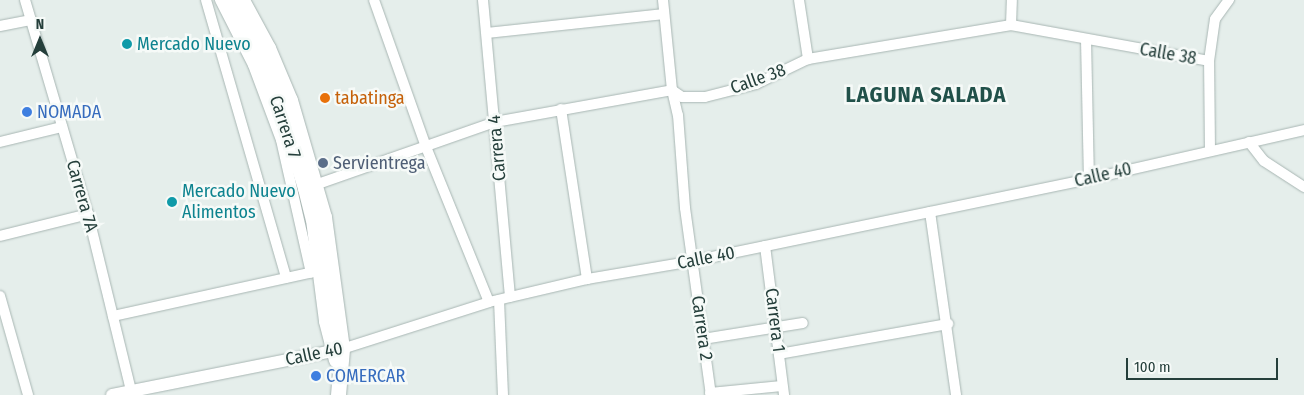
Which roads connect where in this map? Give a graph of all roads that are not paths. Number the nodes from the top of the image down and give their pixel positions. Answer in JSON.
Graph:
{"nodes":[{"id":1,"x":25,"y":0,"type":"edge"},
{"id":2,"x":206,"y":0,"type":"edge"},
{"id":3,"x":220,"y":0,"type":"edge"},
{"id":4,"x":230,"y":0,"type":"edge"},
{"id":5,"x":242,"y":0,"type":"edge"},
{"id":6,"x":374,"y":0,"type":"edge"},
{"id":7,"x":483,"y":0,"type":"edge"},
{"id":8,"x":662,"y":0,"type":"edge"},
{"id":9,"x":799,"y":0,"type":"edge"},
{"id":10,"x":1012,"y":0,"type":"edge"},
{"id":11,"x":1229,"y":0,"type":"edge"},
{"id":12,"x":664,"y":14,"type":"junction"},
{"id":13,"x":31,"y":20,"type":"junction"},
{"id":14,"x":1011,"y":25,"type":"junction"},
{"id":15,"x":0,"y":26,"type":"edge"},
{"id":16,"x":487,"y":33,"type":"junction"},
{"id":17,"x":1086,"y":39,"type":"junction"},
{"id":18,"x":808,"y":59,"type":"junction"},
{"id":19,"x":1209,"y":61,"type":"junction"},
{"id":20,"x":672,"y":90,"type":"junction"},
{"id":21,"x":561,"y":109,"type":"junction"},
{"id":22,"x":494,"y":122,"type":"junction"},
{"id":23,"x":62,"y":126,"type":"junction"},
{"id":24,"x":1304,"y":130,"type":"edge"},
{"id":25,"x":0,"y":142,"type":"edge"},
{"id":26,"x":1248,"y":142,"type":"junction"},
{"id":27,"x":426,"y":146,"type":"junction"},
{"id":28,"x":1210,"y":151,"type":"junction"},
{"id":29,"x":1088,"y":179,"type":"junction"},
{"id":30,"x":315,"y":185,"type":"junction"},
{"id":31,"x":1304,"y":187,"type":"edge"},
{"id":32,"x":930,"y":212,"type":"junction"},
{"id":33,"x":88,"y":214,"type":"junction"},
{"id":34,"x":0,"y":236,"type":"edge"},
{"id":35,"x":765,"y":246,"type":"junction"},
{"id":36,"x":693,"y":261,"type":"junction"},
{"id":37,"x":321,"y":270,"type":"junction"},
{"id":38,"x":286,"y":278,"type":"junction"},
{"id":39,"x":587,"y":279,"type":"junction"},
{"id":40,"x":0,"y":296,"type":"edge"},
{"id":41,"x":510,"y":297,"type":"junction"},
{"id":42,"x":494,"y":301,"type":"junction"},
{"id":43,"x":113,"y":316,"type":"junction"},
{"id":44,"x":803,"y":323,"type":"dead end"},
{"id":45,"x":948,"y":324,"type":"junction"},
{"id":46,"x":775,"y":327,"type":"junction"},
{"id":47,"x":703,"y":338,"type":"junction"},
{"id":48,"x":337,"y":350,"type":"junction"},
{"id":49,"x":779,"y":354,"type":"junction"},
{"id":50,"x":783,"y":390,"type":"edge"},
{"id":51,"x":131,"y":392,"type":"edge"},
{"id":52,"x":710,"y":394,"type":"edge"},
{"id":53,"x":28,"y":395,"type":"edge"},
{"id":54,"x":112,"y":395,"type":"edge"},
{"id":55,"x":338,"y":395,"type":"edge"},
{"id":56,"x":503,"y":395,"type":"edge"},
{"id":57,"x":956,"y":395,"type":"edge"}],
"edges":[{"from":1,"to":13,"type":"street","name":"Carrera 7A"},
{"from":2,"to":38,"type":"street"},
{"from":3,"to":37,"type":"street"},
{"from":4,"to":37,"type":"main road","name":"Carrera 7"},
{"from":5,"to":30,"type":"main road","name":"Carrera 7"},
{"from":6,"to":27,"type":"street"},
{"from":7,"to":16,"type":"street","name":"Carrera 4"},
{"from":8,"to":12,"type":"street"},
{"from":9,"to":18,"type":"street"},
{"from":10,"to":14,"type":"street"},
{"from":11,"to":19,"type":"street"},
{"from":12,"to":16,"type":"street"},
{"from":12,"to":20,"type":"street"},
{"from":13,"to":15,"type":"street"},
{"from":13,"to":23,"type":"street","name":"Carrera 7A"},
{"from":14,"to":17,"type":"street","name":"Calle 38"},
{"from":14,"to":18,"type":"street","name":"Calle 38"},
{"from":16,"to":22,"type":"street","name":"Carrera 4"},
{"from":17,"to":19,"type":"street","name":"Calle 38"},
{"from":17,"to":29,"type":"street"},
{"from":18,"to":20,"type":"street","name":"Calle 38"},
{"from":19,"to":28,"type":"street"},
{"from":20,"to":21,"type":"street","name":"Calle 38"},
{"from":20,"to":36,"type":"street","name":"Carrera 2"},
{"from":21,"to":22,"type":"street","name":"Calle 38"},
{"from":21,"to":39,"type":"street"},
{"from":22,"to":27,"type":"street","name":"Calle 38"},
{"from":22,"to":41,"type":"street","name":"Carrera 4"},
{"from":23,"to":25,"type":"street"},
{"from":23,"to":33,"type":"street","name":"Carrera 7A"},
{"from":24,"to":26,"type":"street","name":"Calle 40"},
{"from":26,"to":28,"type":"street","name":"Calle 40"},
{"from":26,"to":31,"type":"street"},
{"from":27,"to":30,"type":"street","name":"Calle 38"},
{"from":27,"to":42,"type":"street"},
{"from":28,"to":29,"type":"street","name":"Calle 40"},
{"from":29,"to":32,"type":"street","name":"Calle 40"},
{"from":30,"to":37,"type":"main road","name":"Carrera 7"},
{"from":32,"to":35,"type":"street","name":"Calle 40"},
{"from":32,"to":45,"type":"street"},
{"from":33,"to":34,"type":"street"},
{"from":33,"to":43,"type":"street","name":"Carrera 7A"},
{"from":35,"to":36,"type":"street","name":"Calle 40"},
{"from":35,"to":46,"type":"street","name":"Carrera 1"},
{"from":36,"to":39,"type":"street","name":"Calle 40"},
{"from":36,"to":47,"type":"street","name":"Carrera 2"},
{"from":37,"to":38,"type":"street"},
{"from":37,"to":48,"type":"main road","name":"Carrera 7"},
{"from":38,"to":43,"type":"street"},
{"from":39,"to":41,"type":"street","name":"Calle 40"},
{"from":40,"to":53,"type":"street"},
{"from":41,"to":42,"type":"street","name":"Calle 40"},
{"from":42,"to":48,"type":"street","name":"Calle 40"},
{"from":42,"to":56,"type":"street"},
{"from":43,"to":51,"type":"street","name":"Carrera 7A"},
{"from":44,"to":46,"type":"street"},
{"from":45,"to":49,"type":"street"},
{"from":45,"to":57,"type":"street"},
{"from":46,"to":47,"type":"street"},
{"from":46,"to":49,"type":"street","name":"Carrera 1"},
{"from":47,"to":52,"type":"street","name":"Carrera 2"},
{"from":48,"to":51,"type":"street","name":"Calle 40"},
{"from":48,"to":55,"type":"main road"},
{"from":49,"to":50,"type":"street","name":"Carrera 1"},
{"from":50,"to":52,"type":"street"},
{"from":51,"to":54,"type":"street","name":"Calle 40"}]}
